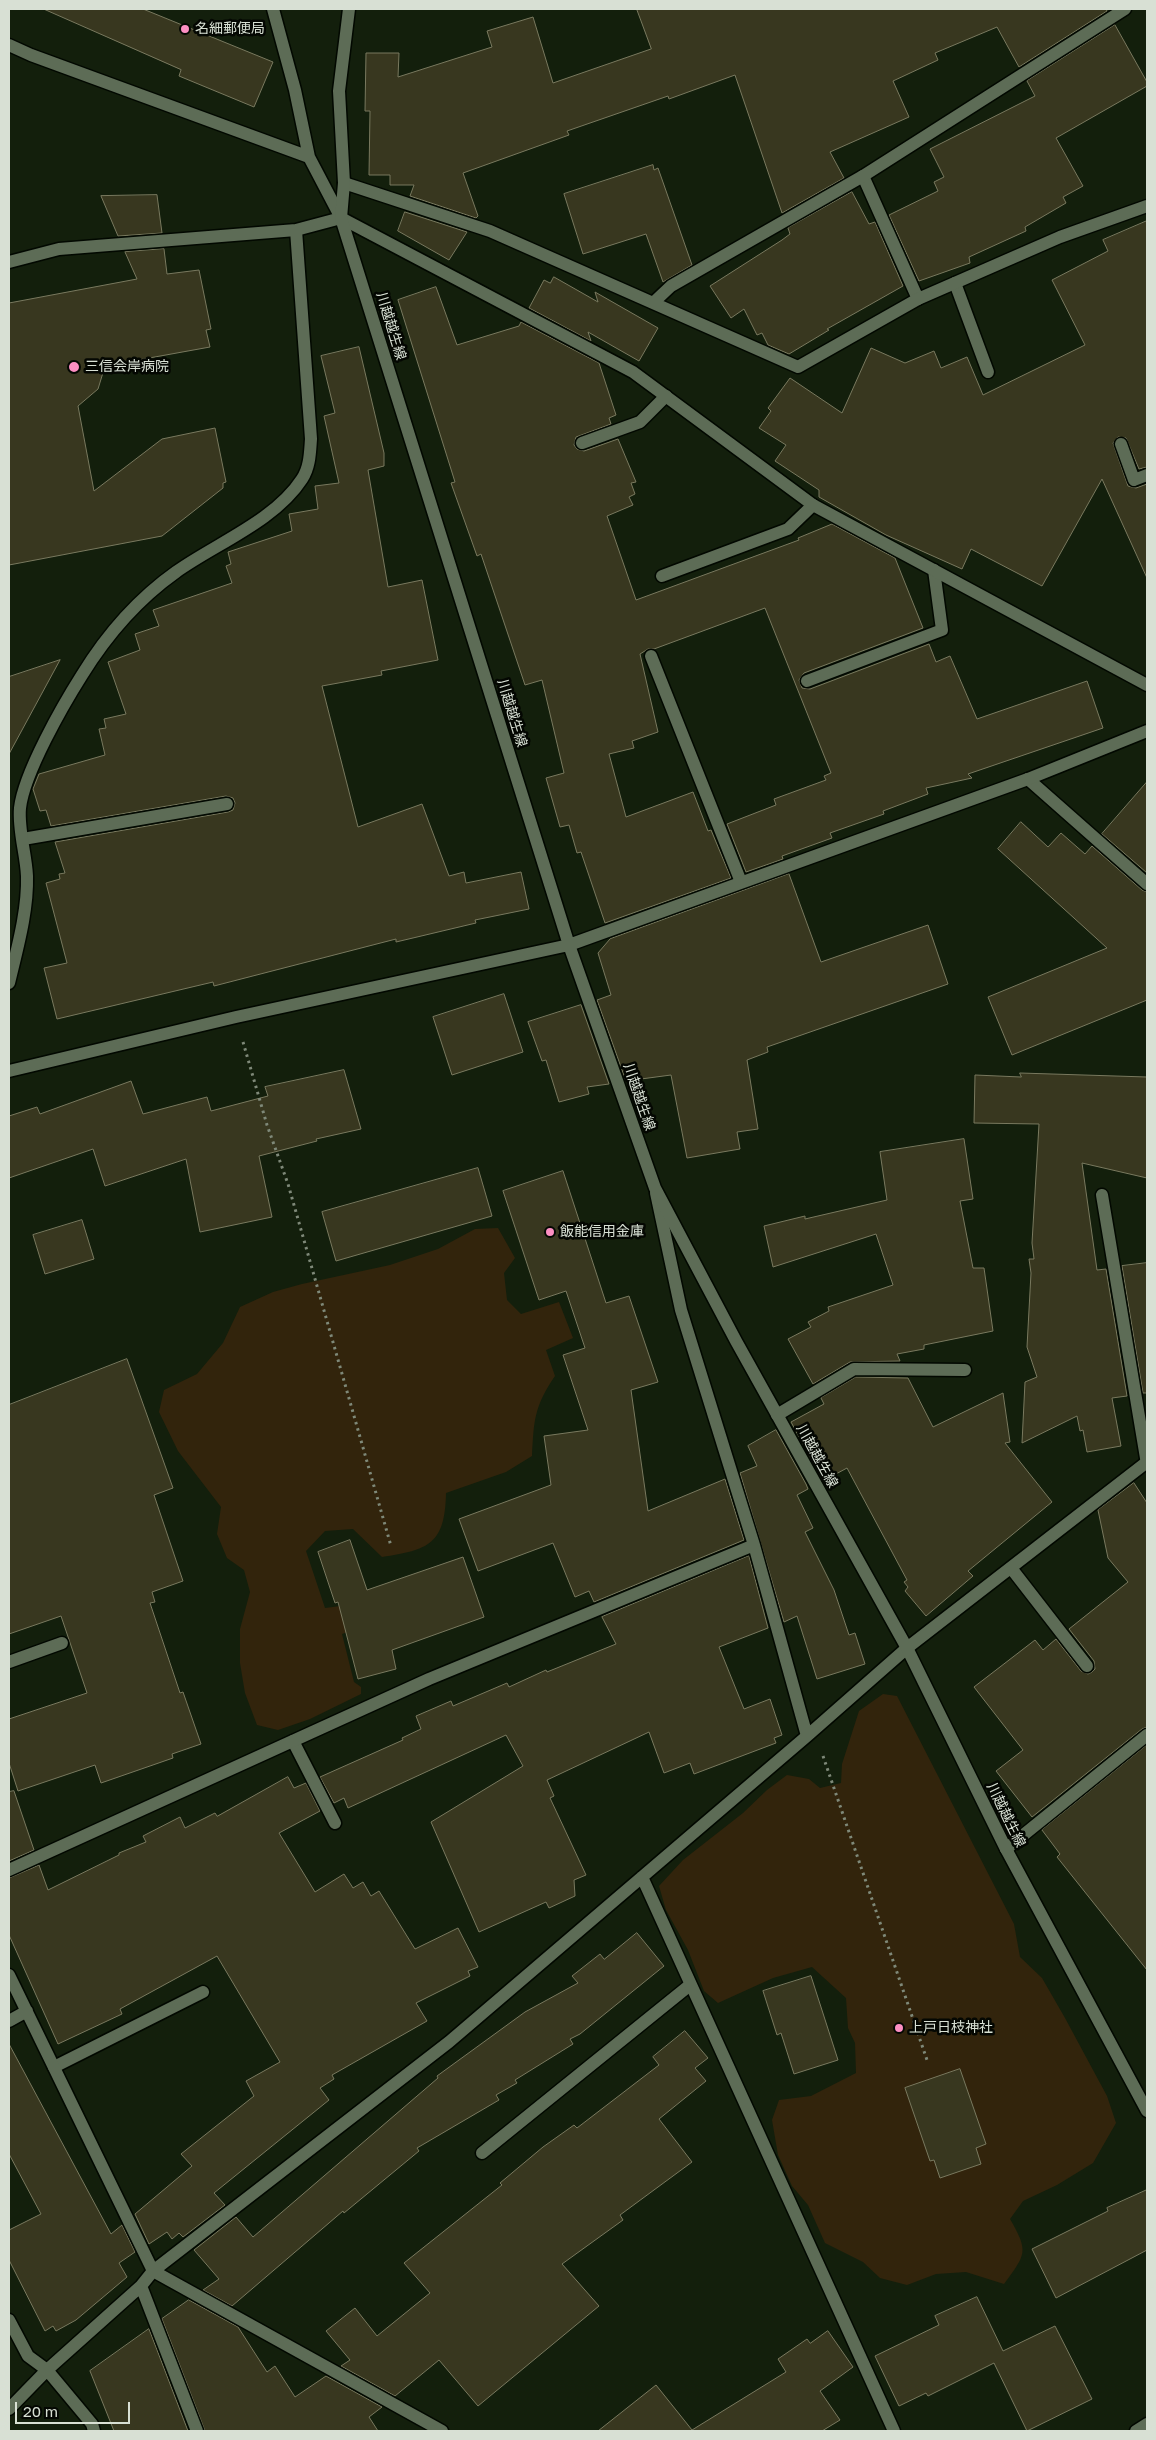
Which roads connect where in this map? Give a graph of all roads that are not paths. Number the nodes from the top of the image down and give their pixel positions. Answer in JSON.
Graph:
{"nodes":[{"id":1,"x":272,"y":9,"type":"edge"},
{"id":2,"x":349,"y":9,"type":"edge"},
{"id":3,"x":1125,"y":9,"type":"edge"},
{"id":4,"x":9,"y":45,"type":"edge"},
{"id":5,"x":309,"y":157,"type":"junction"},
{"id":6,"x":863,"y":176,"type":"junction"},
{"id":7,"x":344,"y":183,"type":"junction"},
{"id":8,"x":1147,"y":206,"type":"edge"},
{"id":9,"x":341,"y":218,"type":"junction"},
{"id":10,"x":296,"y":230,"type":"junction"},
{"id":11,"x":9,"y":262,"type":"edge"},
{"id":12,"x":955,"y":283,"type":"junction"},
{"id":13,"x":918,"y":299,"type":"junction"},
{"id":14,"x":653,"y":303,"type":"junction"},
{"id":15,"x":988,"y":372,"type":"dead end"},
{"id":16,"x":666,"y":396,"type":"junction"},
{"id":17,"x":582,"y":443,"type":"dead end"},
{"id":18,"x":1121,"y":444,"type":"dead end"},
{"id":19,"x":1147,"y":475,"type":"edge"},
{"id":20,"x":813,"y":505,"type":"junction"},
{"id":21,"x":934,"y":570,"type":"junction"},
{"id":22,"x":662,"y":576,"type":"dead end"},
{"id":23,"x":651,"y":656,"type":"dead end"},
{"id":24,"x":807,"y":681,"type":"dead end"},
{"id":25,"x":1147,"y":685,"type":"edge"},
{"id":26,"x":1147,"y":731,"type":"edge"},
{"id":27,"x":1028,"y":779,"type":"junction"},
{"id":28,"x":227,"y":804,"type":"dead end"},
{"id":29,"x":23,"y":839,"type":"junction"},
{"id":30,"x":741,"y":882,"type":"junction"},
{"id":31,"x":1147,"y":884,"type":"edge"},
{"id":32,"x":569,"y":945,"type":"junction"},
{"id":33,"x":9,"y":983,"type":"edge"},
{"id":34,"x":9,"y":1071,"type":"edge"},
{"id":35,"x":655,"y":1188,"type":"junction"},
{"id":36,"x":1102,"y":1196,"type":"dead end"},
{"id":37,"x":965,"y":1370,"type":"dead end"},
{"id":38,"x":776,"y":1414,"type":"junction"},
{"id":39,"x":1147,"y":1462,"type":"edge"},
{"id":40,"x":754,"y":1545,"type":"junction"},
{"id":41,"x":1011,"y":1568,"type":"junction"},
{"id":42,"x":62,"y":1643,"type":"dead end"},
{"id":43,"x":907,"y":1648,"type":"junction"},
{"id":44,"x":9,"y":1662,"type":"edge"},
{"id":45,"x":1087,"y":1666,"type":"dead end"},
{"id":46,"x":811,"y":1733,"type":"junction"},
{"id":47,"x":1147,"y":1735,"type":"edge"},
{"id":48,"x":293,"y":1740,"type":"junction"},
{"id":49,"x":335,"y":1823,"type":"dead end"},
{"id":50,"x":1006,"y":1850,"type":"junction"},
{"id":51,"x":9,"y":1870,"type":"edge"},
{"id":52,"x":642,"y":1877,"type":"junction"},
{"id":53,"x":9,"y":1975,"type":"edge"},
{"id":54,"x":690,"y":1985,"type":"junction"},
{"id":55,"x":203,"y":1992,"type":"dead end"},
{"id":56,"x":27,"y":2012,"type":"junction"},
{"id":57,"x":9,"y":2021,"type":"edge"},
{"id":58,"x":54,"y":2067,"type":"junction"},
{"id":59,"x":1147,"y":2112,"type":"edge"},
{"id":60,"x":482,"y":2152,"type":"dead end"},
{"id":61,"x":153,"y":2271,"type":"junction"},
{"id":62,"x":142,"y":2286,"type":"junction"},
{"id":63,"x":9,"y":2320,"type":"edge"},
{"id":64,"x":47,"y":2370,"type":"junction"},
{"id":65,"x":9,"y":2409,"type":"edge"},
{"id":66,"x":1147,"y":2424,"type":"edge"},
{"id":67,"x":94,"y":2431,"type":"edge"},
{"id":68,"x":197,"y":2431,"type":"edge"},
{"id":69,"x":442,"y":2431,"type":"edge"},
{"id":70,"x":894,"y":2431,"type":"edge"},
{"id":71,"x":1136,"y":2431,"type":"edge"}],
"edges":[{"from":1,"to":5,"type":"street"},
{"from":2,"to":7,"type":"street","name":"川越越生線"},
{"from":3,"to":6,"type":"street"},
{"from":4,"to":5,"type":"street"},
{"from":5,"to":9,"type":"street"},
{"from":6,"to":13,"type":"street"},
{"from":6,"to":14,"type":"street"},
{"from":7,"to":9,"type":"street","name":"川越越生線"},
{"from":7,"to":14,"type":"street"},
{"from":8,"to":12,"type":"street"},
{"from":9,"to":10,"type":"street"},
{"from":9,"to":16,"type":"street"},
{"from":9,"to":32,"type":"street","name":"川越越生線"},
{"from":10,"to":11,"type":"street"},
{"from":10,"to":29,"type":"street"},
{"from":12,"to":13,"type":"street"},
{"from":12,"to":15,"type":"street"},
{"from":13,"to":14,"type":"street"},
{"from":16,"to":17,"type":"street"},
{"from":16,"to":20,"type":"street"},
{"from":18,"to":19,"type":"street"},
{"from":20,"to":21,"type":"street"},
{"from":20,"to":22,"type":"street"},
{"from":21,"to":24,"type":"street"},
{"from":21,"to":25,"type":"street"},
{"from":23,"to":30,"type":"street"},
{"from":26,"to":27,"type":"street"},
{"from":27,"to":30,"type":"street"},
{"from":27,"to":31,"type":"street"},
{"from":28,"to":29,"type":"street"},
{"from":29,"to":33,"type":"street"},
{"from":30,"to":32,"type":"street"},
{"from":32,"to":34,"type":"street"},
{"from":32,"to":35,"type":"street","name":"川越越生線"},
{"from":35,"to":38,"type":"street","name":"川越越生線"},
{"from":35,"to":40,"type":"street"},
{"from":36,"to":39,"type":"street"},
{"from":37,"to":38,"type":"street"},
{"from":38,"to":43,"type":"street","name":"川越越生線"},
{"from":39,"to":41,"type":"street"},
{"from":40,"to":46,"type":"street"},
{"from":40,"to":48,"type":"street"},
{"from":41,"to":43,"type":"street"},
{"from":41,"to":45,"type":"street"},
{"from":42,"to":44,"type":"street"},
{"from":43,"to":46,"type":"street"},
{"from":43,"to":50,"type":"street","name":"川越越生線"},
{"from":46,"to":52,"type":"street"},
{"from":47,"to":50,"type":"street"},
{"from":48,"to":49,"type":"street"},
{"from":48,"to":51,"type":"street"},
{"from":50,"to":59,"type":"street","name":"川越越生線"},
{"from":52,"to":54,"type":"street"},
{"from":52,"to":61,"type":"street"},
{"from":53,"to":56,"type":"street"},
{"from":54,"to":60,"type":"street"},
{"from":54,"to":70,"type":"street"},
{"from":55,"to":58,"type":"street"},
{"from":56,"to":57,"type":"street"},
{"from":56,"to":58,"type":"street"},
{"from":58,"to":61,"type":"street"},
{"from":61,"to":62,"type":"street"},
{"from":61,"to":69,"type":"street"},
{"from":62,"to":64,"type":"street"},
{"from":62,"to":68,"type":"street"},
{"from":63,"to":64,"type":"street"},
{"from":64,"to":65,"type":"street"},
{"from":64,"to":67,"type":"street"},
{"from":66,"to":71,"type":"street"}]}
